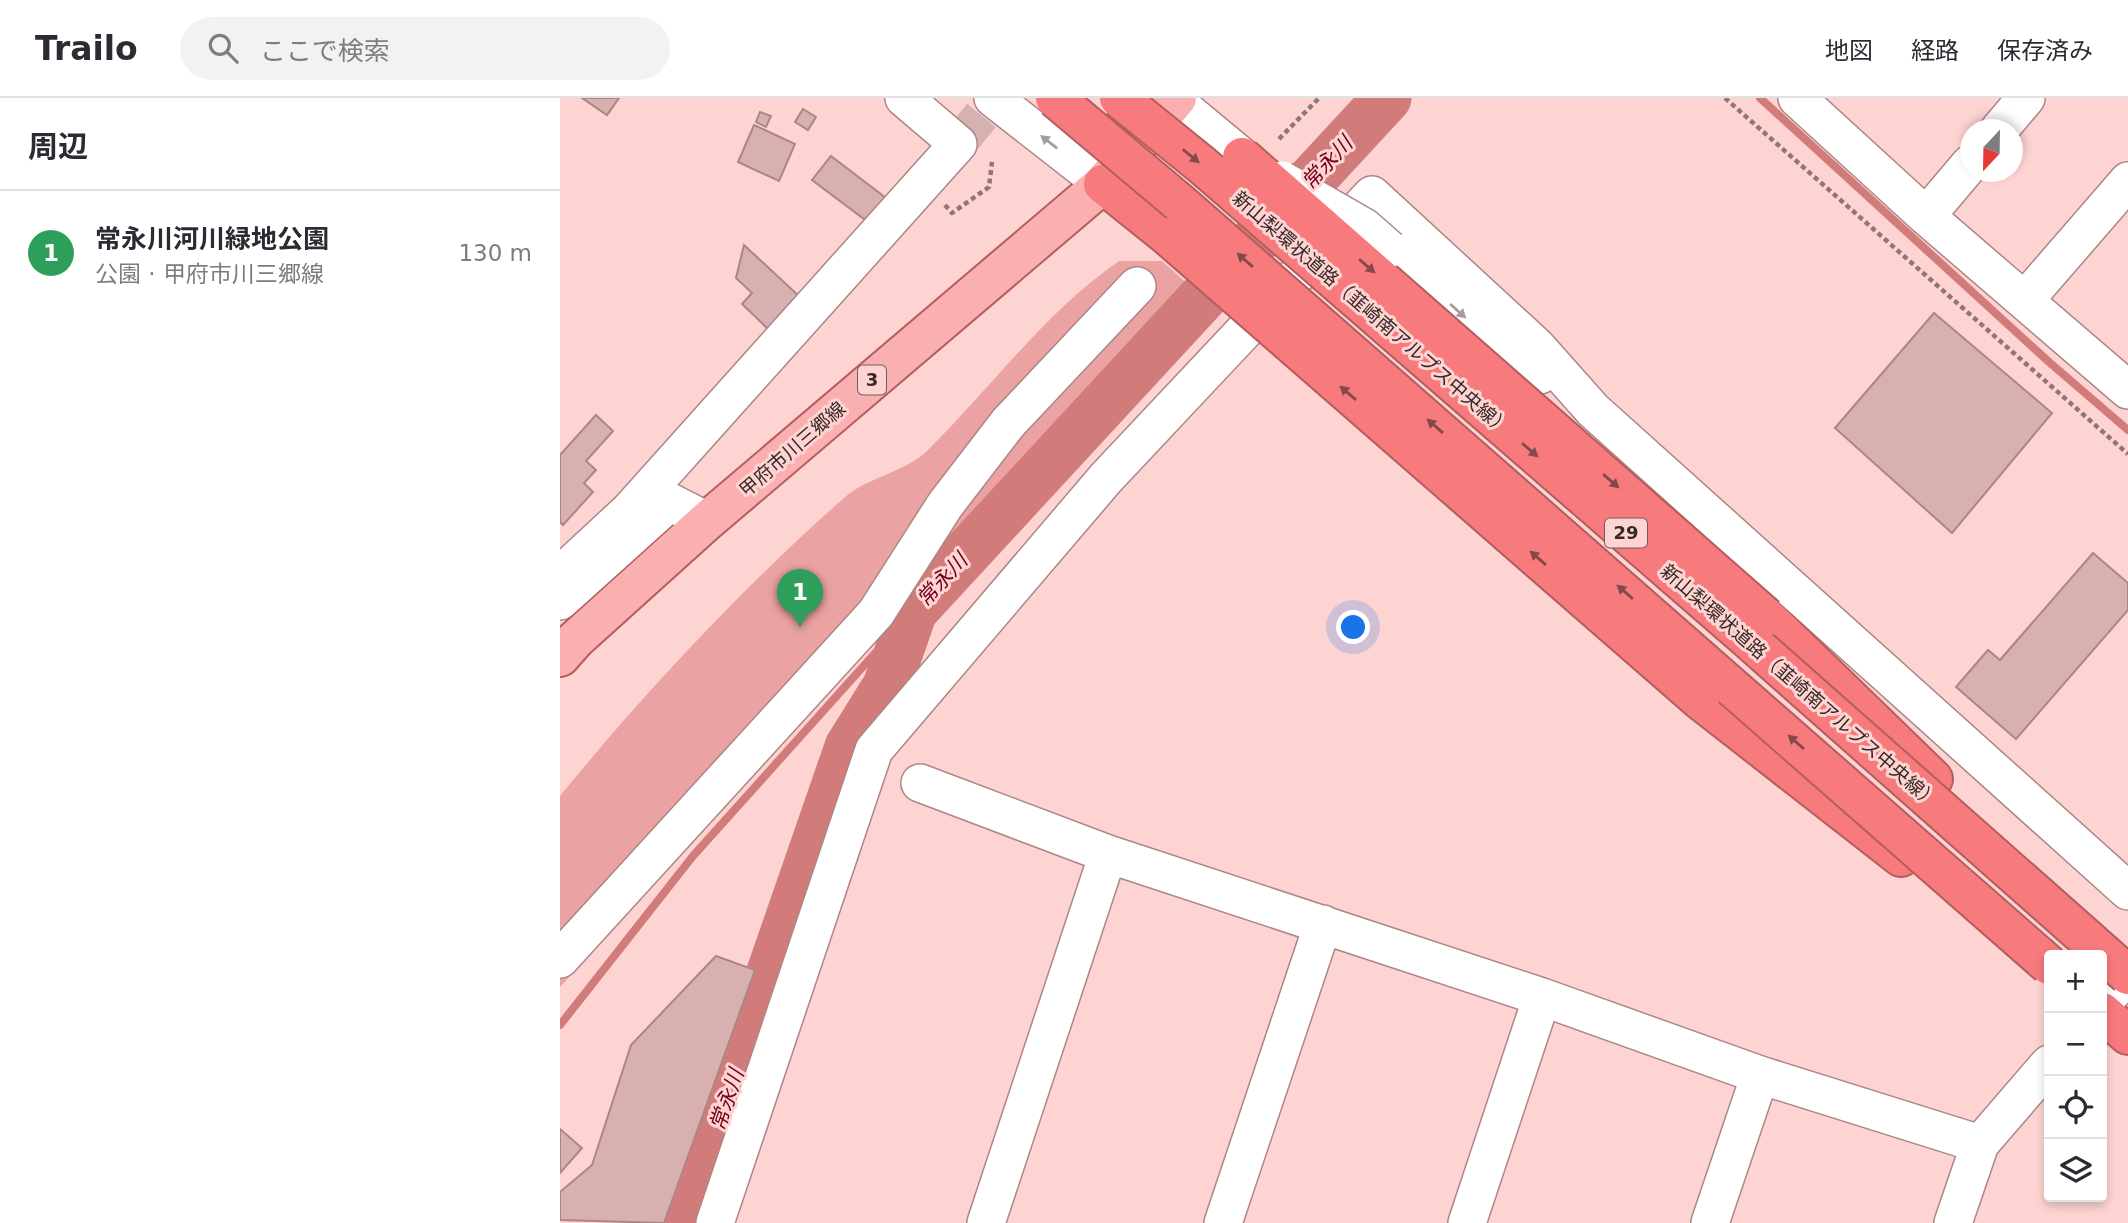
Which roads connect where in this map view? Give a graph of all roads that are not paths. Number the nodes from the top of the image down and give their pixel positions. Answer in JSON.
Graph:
{"nodes":[{"id":1,"x":904,"y":98,"type":"edge"},
{"id":2,"x":993,"y":98,"type":"edge"},
{"id":3,"x":1055,"y":98,"type":"edge"},
{"id":4,"x":1119,"y":98,"type":"edge"},
{"id":5,"x":2026,"y":98,"type":"edge"},
{"id":6,"x":1174,"y":99,"type":"edge"},
{"id":7,"x":1813,"y":103,"type":"edge"},
{"id":8,"x":2008,"y":119,"type":"edge"},
{"id":9,"x":1242,"y":157,"type":"junction"},
{"id":10,"x":1960,"y":176,"type":"edge"},
{"id":11,"x":2128,"y":181,"type":"edge"},
{"id":12,"x":1103,"y":184,"type":"junction"},
{"id":13,"x":1926,"y":216,"type":"junction"},
{"id":14,"x":1137,"y":286,"type":"dead end"},
{"id":15,"x":2025,"y":300,"type":"junction"},
{"id":16,"x":2128,"y":390,"type":"edge"},
{"id":17,"x":1593,"y":410,"type":"junction"},
{"id":18,"x":708,"y":521,"type":"junction"},
{"id":19,"x":560,"y":575,"type":"edge"},
{"id":20,"x":560,"y":601,"type":"edge"},
{"id":21,"x":565,"y":649,"type":"edge"},
{"id":22,"x":920,"y":783,"type":"dead end"},
{"id":23,"x":1108,"y":854,"type":"junction"},
{"id":24,"x":2128,"y":891,"type":"edge"},
{"id":25,"x":1323,"y":924,"type":"junction"},
{"id":26,"x":2128,"y":958,"type":"edge"},
{"id":27,"x":560,"y":960,"type":"edge"},
{"id":28,"x":2044,"y":961,"type":"edge"},
{"id":29,"x":2044,"y":969,"type":"edge"},
{"id":30,"x":2128,"y":974,"type":"edge"},
{"id":31,"x":1542,"y":997,"type":"junction"},
{"id":32,"x":2112,"y":1019,"type":"edge"},
{"id":33,"x":2044,"y":1070,"type":"edge"},
{"id":34,"x":1760,"y":1075,"type":"junction"},
{"id":35,"x":1980,"y":1144,"type":"junction"},
{"id":36,"x":715,"y":1223,"type":"edge"},
{"id":37,"x":986,"y":1223,"type":"edge"},
{"id":38,"x":1223,"y":1223,"type":"edge"},
{"id":39,"x":1467,"y":1223,"type":"edge"},
{"id":40,"x":1710,"y":1223,"type":"edge"},
{"id":41,"x":1953,"y":1223,"type":"edge"}],
"edges":[{"from":1,"to":19,"type":"street"},
{"from":12,"to":2,"type":"street","one_way":true},
{"from":28,"to":3,"type":"highway","number":"29","one_way":true,"bridge":true},
{"from":4,"to":30,"type":"highway","name":"新山梨環状道路（韮崎南アルプス中央線）","number":"29","one_way":true,"bridge":true},
{"from":5,"to":8,"type":"street"},
{"from":6,"to":9,"type":"street"},
{"from":6,"to":12,"type":"main road","name":"甲府市川三郷線","number":"3"},
{"from":7,"to":13,"type":"street"},
{"from":9,"to":17,"type":"street","one_way":true,"bridge":true},
{"from":9,"to":26,"type":"highway","one_way":true,"bridge":true},
{"from":10,"to":13,"type":"street"},
{"from":11,"to":15,"type":"street"},
{"from":12,"to":18,"type":"main road","name":"甲府市川三郷線","number":"3"},
{"from":29,"to":12,"type":"highway","one_way":true,"bridge":true},
{"from":13,"to":15,"type":"street"},
{"from":14,"to":27,"type":"street"},
{"from":15,"to":16,"type":"street"},
{"from":17,"to":24,"type":"street"},
{"from":17,"to":36,"type":"street"},
{"from":18,"to":20,"type":"street"},
{"from":18,"to":21,"type":"main road","name":"甲府市川三郷線","number":"3"},
{"from":22,"to":23,"type":"street"},
{"from":23,"to":25,"type":"street"},
{"from":23,"to":37,"type":"street"},
{"from":25,"to":31,"type":"street"},
{"from":25,"to":38,"type":"street"},
{"from":30,"to":32,"type":"street"},
{"from":31,"to":34,"type":"street"},
{"from":31,"to":39,"type":"street"},
{"from":33,"to":35,"type":"street"},
{"from":34,"to":35,"type":"street"},
{"from":34,"to":40,"type":"street"},
{"from":35,"to":41,"type":"street"}]}
